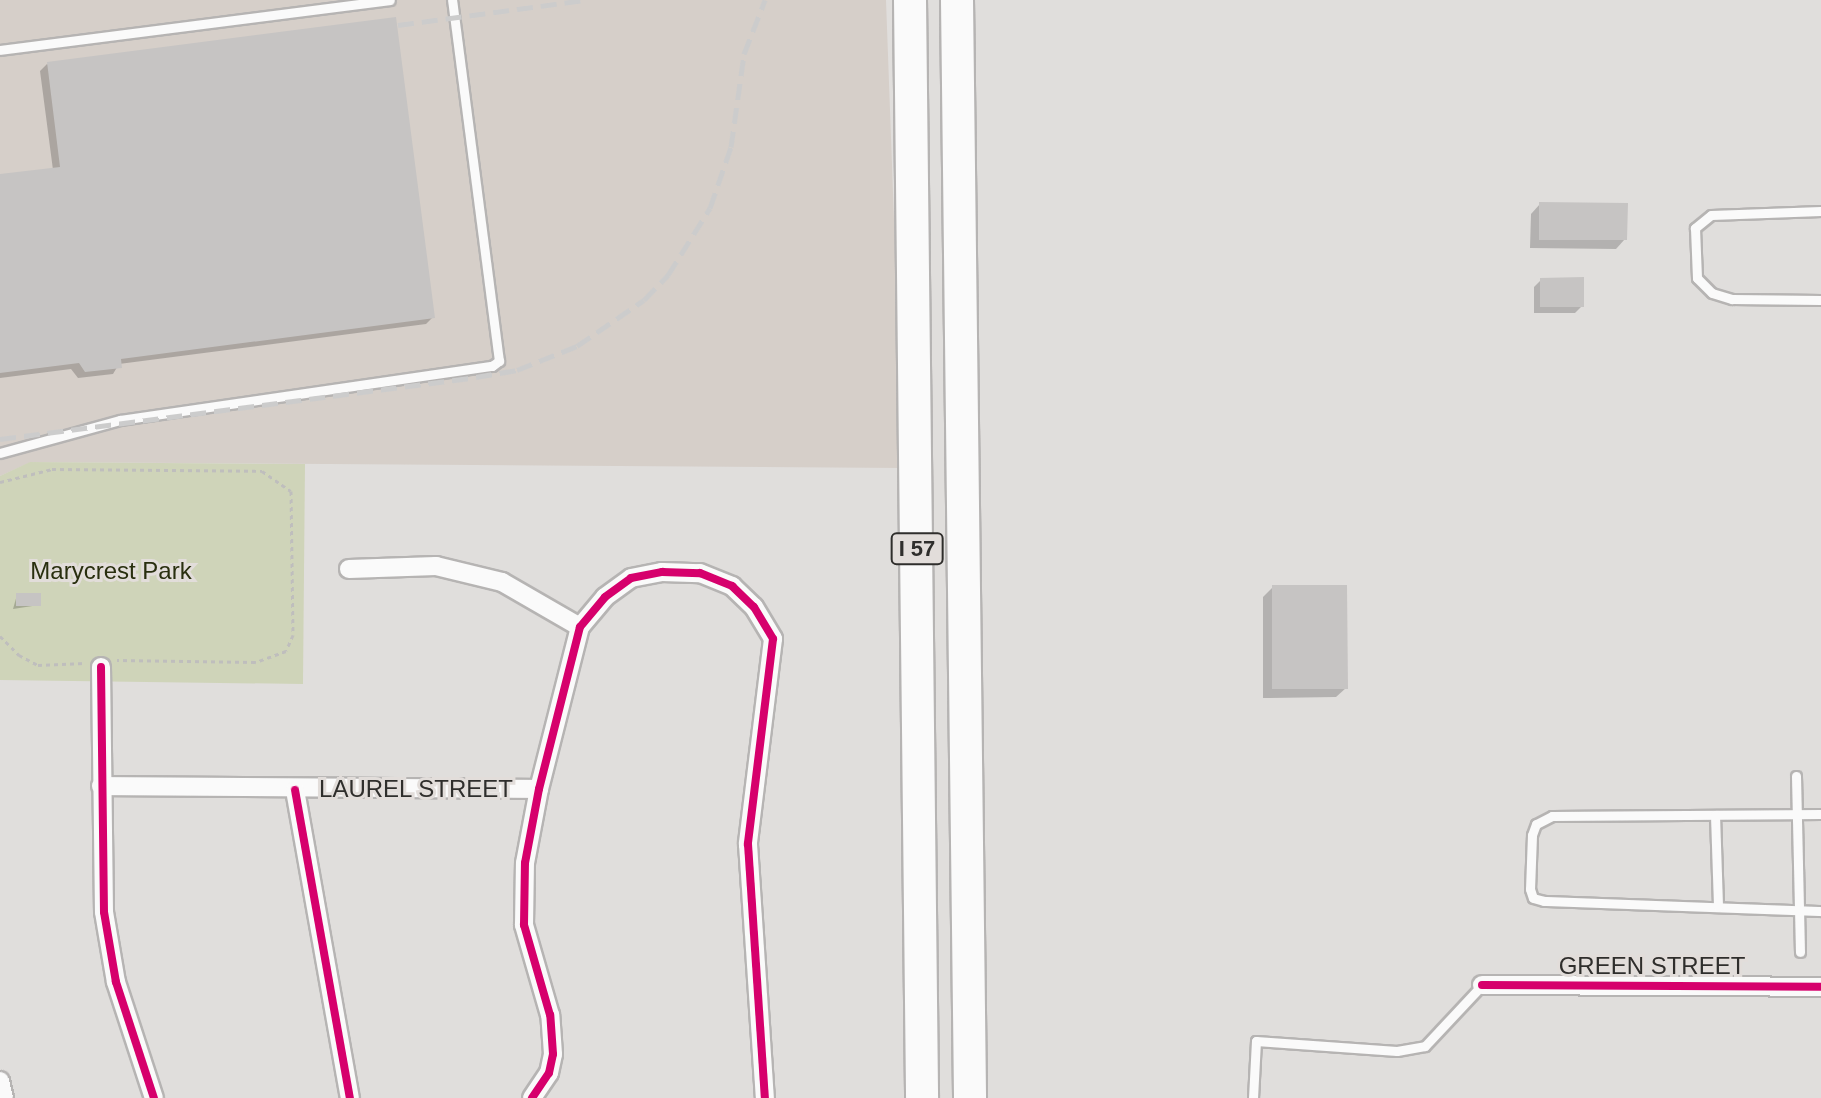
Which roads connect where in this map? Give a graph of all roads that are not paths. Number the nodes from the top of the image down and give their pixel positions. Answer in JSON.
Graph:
{"nodes":[{"id":1,"x":390,"y":0,"type":"edge"},
{"id":2,"x":452,"y":0,"type":"edge"},
{"id":3,"x":910,"y":0,"type":"edge"},
{"id":4,"x":957,"y":0,"type":"edge"},
{"id":5,"x":0,"y":50,"type":"edge"},
{"id":6,"x":1821,"y":211,"type":"edge"},
{"id":7,"x":1821,"y":300,"type":"edge"},
{"id":8,"x":0,"y":453,"type":"edge"},
{"id":9,"x":349,"y":569,"type":"dead end"},
{"id":10,"x":580,"y":627,"type":"junction"},
{"id":11,"x":103,"y":663,"type":"road end"},
{"id":12,"x":1796,"y":776,"type":"dead end"},
{"id":13,"x":101,"y":786,"type":"junction"},
{"id":14,"x":539,"y":789,"type":"junction"},
{"id":15,"x":295,"y":790,"type":"junction"},
{"id":16,"x":1799,"y":814,"type":"junction"},
{"id":17,"x":1821,"y":814,"type":"edge"},
{"id":18,"x":1715,"y":815,"type":"junction"},
{"id":19,"x":1718,"y":907,"type":"junction"},
{"id":20,"x":1800,"y":910,"type":"junction"},
{"id":21,"x":1821,"y":911,"type":"edge"},
{"id":22,"x":1800,"y":952,"type":"dead end"},
{"id":23,"x":1482,"y":985,"type":"joint"},
{"id":24,"x":1821,"y":987,"type":"edge"},
{"id":25,"x":0,"y":1081,"type":"edge"},
{"id":26,"x":4,"y":1098,"type":"edge"},
{"id":27,"x":154,"y":1098,"type":"edge"},
{"id":28,"x":350,"y":1098,"type":"edge"},
{"id":29,"x":532,"y":1098,"type":"edge"},
{"id":30,"x":765,"y":1098,"type":"edge"},
{"id":31,"x":922,"y":1098,"type":"edge"},
{"id":32,"x":970,"y":1098,"type":"edge"},
{"id":33,"x":1253,"y":1098,"type":"edge"}],
"edges":[{"from":1,"to":5,"type":"lane"},
{"from":2,"to":8,"type":"lane"},
{"from":3,"to":31,"type":"highway","number":"I 57"},
{"from":4,"to":32,"type":"highway","number":"I 57"},
{"from":6,"to":7,"type":"lane"},
{"from":9,"to":10,"type":"street"},
{"from":10,"to":14,"type":"street"},
{"from":10,"to":30,"type":"street"},
{"from":11,"to":13,"type":"street"},
{"from":12,"to":16,"type":"lane"},
{"from":13,"to":15,"type":"street","name":"LAUREL STREET"},
{"from":13,"to":27,"type":"street"},
{"from":14,"to":15,"type":"street","name":"LAUREL STREET"},
{"from":14,"to":29,"type":"street"},
{"from":15,"to":28,"type":"street"},
{"from":16,"to":17,"type":"lane"},
{"from":16,"to":18,"type":"lane"},
{"from":16,"to":20,"type":"lane"},
{"from":18,"to":19,"type":"lane"},
{"from":18,"to":19,"type":"lane"},
{"from":19,"to":20,"type":"lane"},
{"from":20,"to":21,"type":"lane"},
{"from":20,"to":22,"type":"lane"},
{"from":23,"to":24,"type":"street","name":"GREEN STREET"},
{"from":23,"to":33,"type":"lane"},
{"from":25,"to":26,"type":"street"}]}
